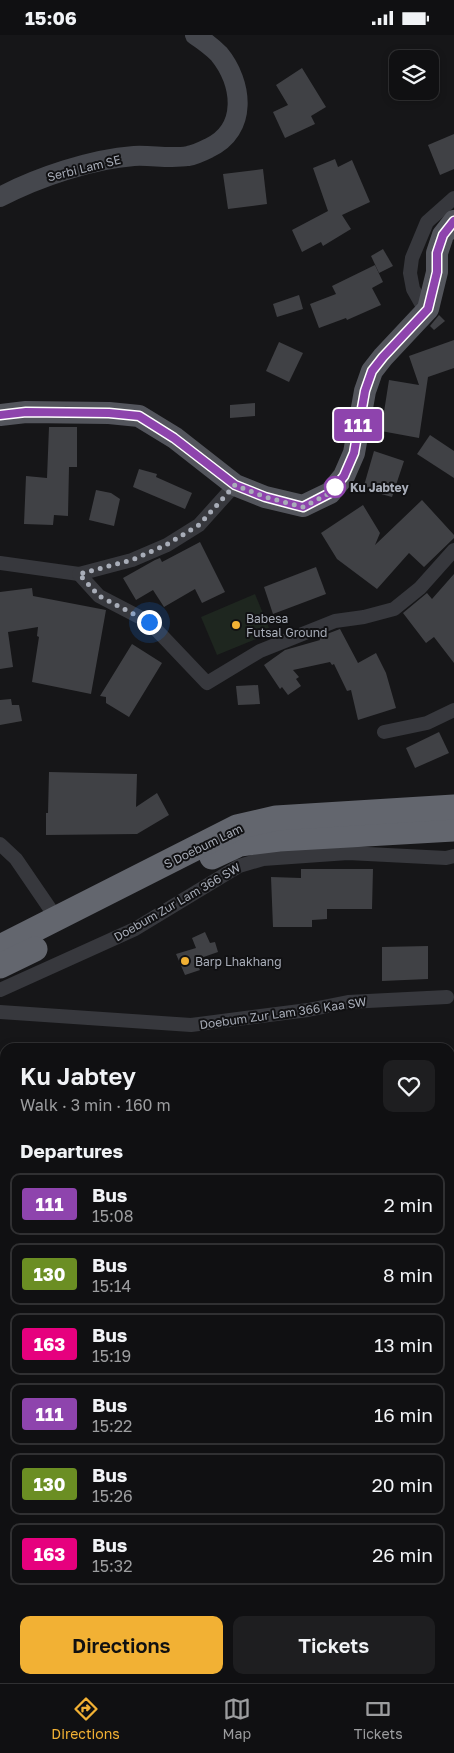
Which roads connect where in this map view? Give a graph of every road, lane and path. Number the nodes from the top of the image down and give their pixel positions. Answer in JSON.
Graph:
{"nodes":[{"id":1,"x":195,"y":35,"type":"edge"},
{"id":2,"x":0,"y":197,"type":"edge"},
{"id":3,"x":454,"y":198,"type":"edge"},
{"id":4,"x":454,"y":221,"type":"edge"},
{"id":5,"x":426,"y":312,"type":"junction"},
{"id":6,"x":0,"y":415,"type":"edge"},
{"id":7,"x":235,"y":485,"type":"junction"},
{"id":8,"x":454,"y":550,"type":"edge"},
{"id":9,"x":0,"y":563,"type":"edge"},
{"id":10,"x":79,"y":574,"type":"junction"},
{"id":11,"x":454,"y":710,"type":"edge"},
{"id":12,"x":384,"y":732,"type":"dead end"},
{"id":13,"x":454,"y":807,"type":"edge"},
{"id":14,"x":454,"y":829,"type":"edge"},
{"id":15,"x":0,"y":844,"type":"edge"},
{"id":16,"x":454,"y":856,"type":"edge"},
{"id":17,"x":56,"y":919,"type":"junction"},
{"id":18,"x":0,"y":947,"type":"edge"},
{"id":19,"x":0,"y":966,"type":"edge"},
{"id":20,"x":0,"y":990,"type":"edge"},
{"id":21,"x":447,"y":997,"type":"dead end"},
{"id":22,"x":0,"y":1011,"type":"edge"}],
"edges":[{"from":1,"to":2,"type":"street","name":"Serbi Lam SE"},
{"from":3,"to":5,"type":"street"},
{"from":4,"to":5,"type":"main road"},
{"from":5,"to":7,"type":"main road"},
{"from":6,"to":7,"type":"main road"},
{"from":7,"to":10,"type":"street"},
{"from":8,"to":10,"type":"street"},
{"from":9,"to":10,"type":"street"},
{"from":11,"to":12,"type":"street"},
{"from":13,"to":17,"type":"highway","name":"S Doebum Lam"},
{"from":14,"to":19,"type":"highway","name":"S Doebum Lam"},
{"from":15,"to":17,"type":"street"},
{"from":16,"to":20,"type":"street","name":"Doebum Zur Lam 366 SW"},
{"from":17,"to":18,"type":"highway","name":"S Doebum Lam"},
{"from":21,"to":22,"type":"street","name":"Doebum Zur Lam 366 Kaa SW"}]}
